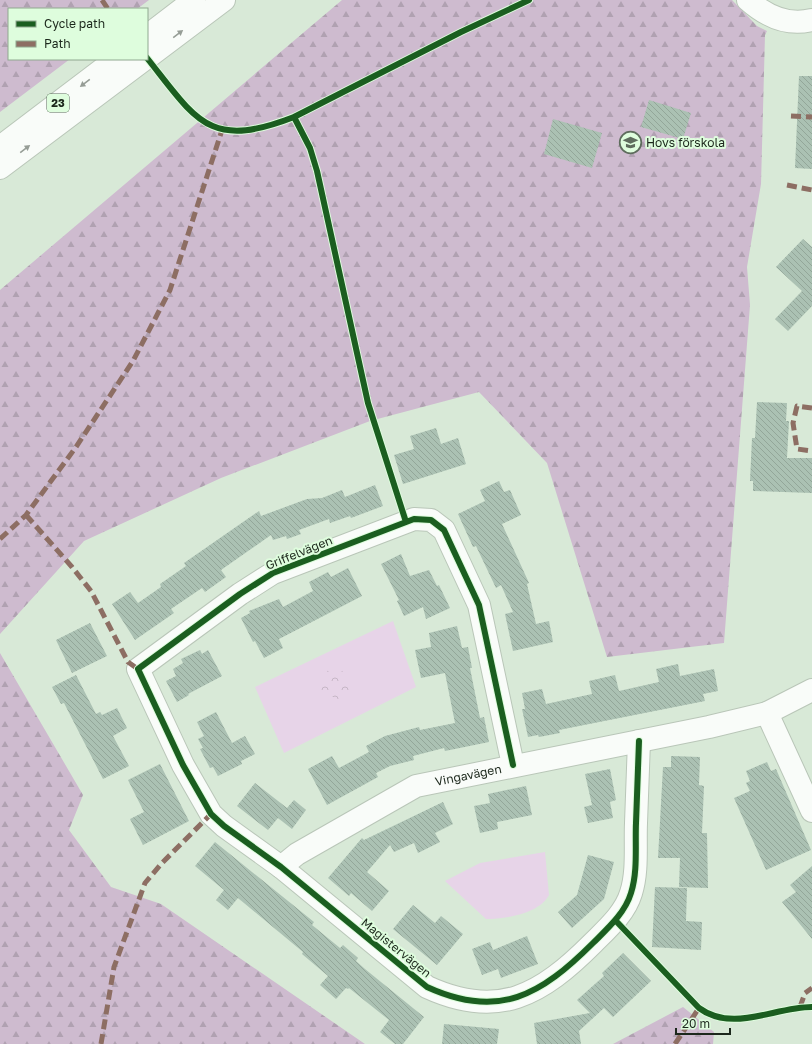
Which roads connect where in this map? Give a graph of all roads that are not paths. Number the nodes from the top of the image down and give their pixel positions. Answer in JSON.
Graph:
{"nodes":[{"id":1,"x":194,"y":0,"type":"edge"},
{"id":2,"x":224,"y":0,"type":"edge"},
{"id":3,"x":748,"y":0,"type":"edge"},
{"id":4,"x":812,"y":20,"type":"edge"},
{"id":5,"x":148,"y":35,"type":"edge"},
{"id":6,"x":148,"y":57,"type":"edge"},
{"id":7,"x":115,"y":60,"type":"edge"},
{"id":8,"x":143,"y":60,"type":"edge"},
{"id":9,"x":0,"y":147,"type":"edge"},
{"id":10,"x":0,"y":168,"type":"edge"},
{"id":11,"x":812,"y":690,"type":"edge"},
{"id":12,"x":768,"y":713,"type":"junction"},
{"id":13,"x":639,"y":741,"type":"junction"},
{"id":14,"x":513,"y":765,"type":"junction"},
{"id":15,"x":809,"y":797,"type":"edge"},
{"id":16,"x":282,"y":867,"type":"junction"}],
"edges":[{"from":1,"to":5,"type":"main road"},
{"from":6,"to":2,"type":"main road","number":"23","one_way":true},
{"from":3,"to":4,"type":"main road"},
{"from":7,"to":9,"type":"main road","number":"23","one_way":true},
{"from":10,"to":8,"type":"main road","number":"23","one_way":true},
{"from":11,"to":12,"type":"main road","name":"Vingavägen"},
{"from":12,"to":13,"type":"main road","name":"Vingavägen"},
{"from":12,"to":15,"type":"main road"},
{"from":13,"to":14,"type":"main road","name":"Vingavägen"},
{"from":13,"to":16,"type":"main road","name":"Magistervägen"},
{"from":14,"to":16,"type":"main road","name":"Vingavägen"},
{"from":14,"to":16,"type":"main road","name":"Griffelvägen"}]}
